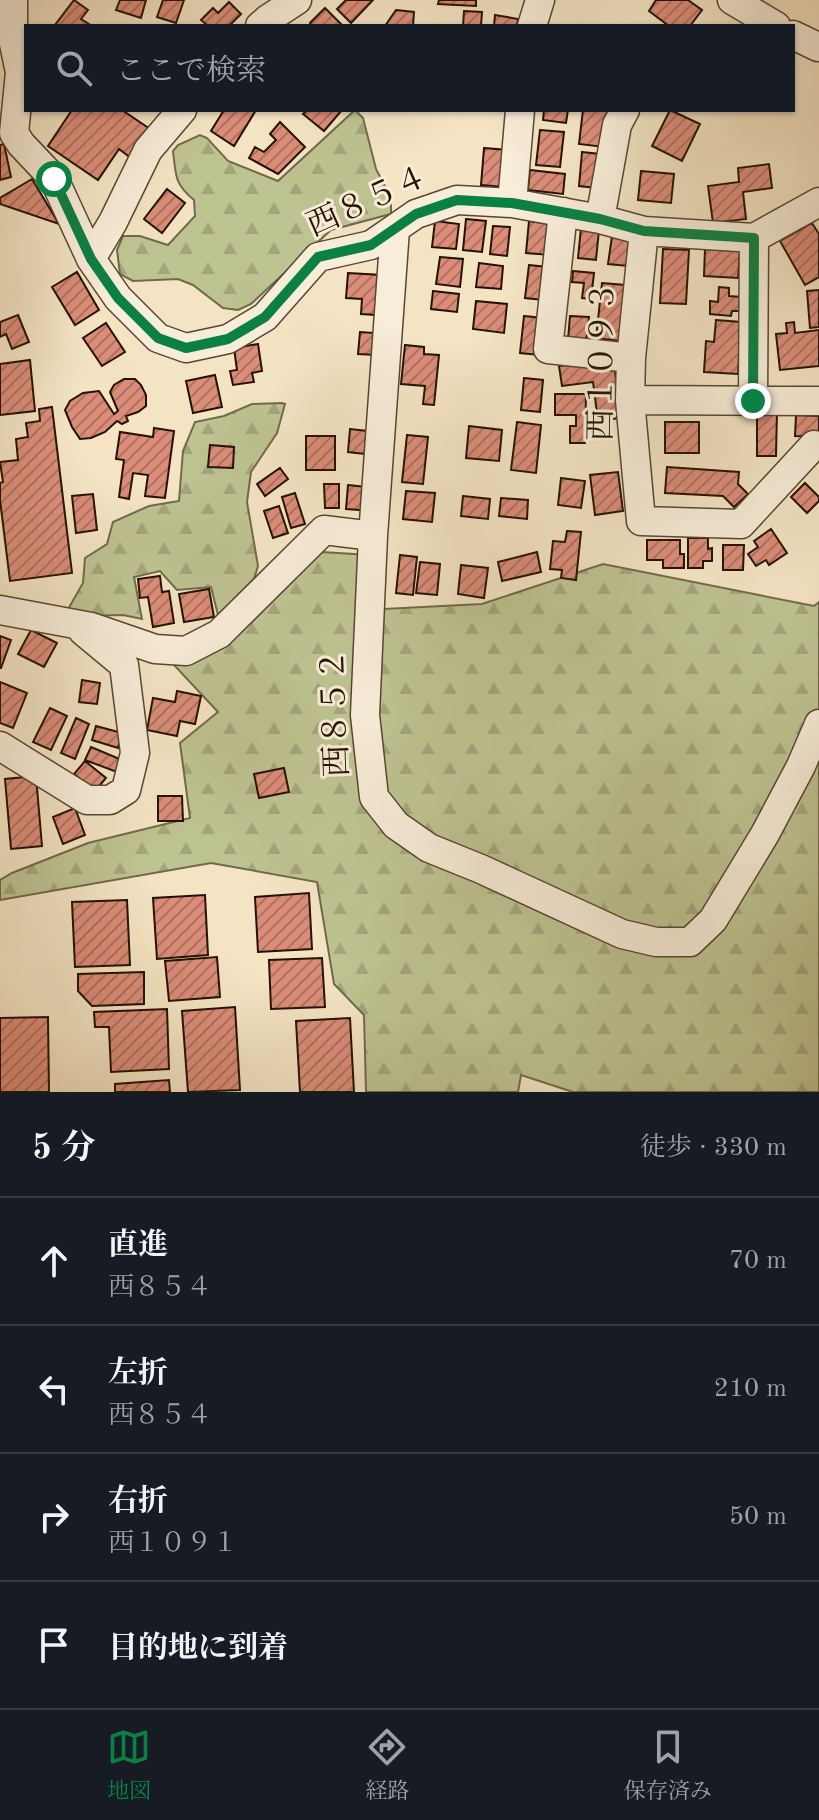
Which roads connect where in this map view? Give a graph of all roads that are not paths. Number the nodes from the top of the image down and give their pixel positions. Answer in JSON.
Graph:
{"nodes":[{"id":1,"x":13,"y":0,"type":"edge"},
{"id":2,"x":297,"y":0,"type":"edge"},
{"id":3,"x":540,"y":0,"type":"edge"},
{"id":4,"x":732,"y":0,"type":"edge"},
{"id":5,"x":262,"y":24,"type":"edge"},
{"id":6,"x":533,"y":24,"type":"edge"},
{"id":7,"x":773,"y":24,"type":"edge"},
{"id":8,"x":795,"y":36,"type":"edge"},
{"id":9,"x":819,"y":41,"type":"edge"},
{"id":10,"x":818,"y":47,"type":"edge"},
{"id":11,"x":819,"y":57,"type":"edge"},
{"id":12,"x":180,"y":112,"type":"edge"},
{"id":13,"x":520,"y":112,"type":"edge"},
{"id":14,"x":624,"y":112,"type":"edge"},
{"id":15,"x":819,"y":202,"type":"edge"},
{"id":16,"x":512,"y":203,"type":"junction"},
{"id":17,"x":563,"y":212,"type":"junction"},
{"id":18,"x":600,"y":219,"type":"junction"},
{"id":19,"x":395,"y":229,"type":"junction"},
{"id":20,"x":644,"y":231,"type":"junction"},
{"id":21,"x":754,"y":238,"type":"junction"},
{"id":22,"x":91,"y":259,"type":"junction"},
{"id":23,"x":631,"y":358,"type":"junction"},
{"id":24,"x":630,"y":400,"type":"junction"},
{"id":25,"x":753,"y":401,"type":"junction"},
{"id":26,"x":819,"y":401,"type":"edge"},
{"id":27,"x":819,"y":446,"type":"edge"},
{"id":28,"x":373,"y":536,"type":"junction"},
{"id":29,"x":0,"y":610,"type":"edge"},
{"id":30,"x":74,"y":623,"type":"junction"},
{"id":31,"x":819,"y":724,"type":"edge"},
{"id":32,"x":0,"y":746,"type":"edge"}],
"edges":[{"from":1,"to":22,"type":"street","name":"西８５４"},
{"from":2,"to":5,"type":"street"},
{"from":3,"to":6,"type":"street"},
{"from":4,"to":7,"type":"street"},
{"from":8,"to":10,"type":"street"},
{"from":9,"to":10,"type":"street"},
{"from":10,"to":11,"type":"street"},
{"from":12,"to":22,"type":"street"},
{"from":13,"to":16,"type":"street"},
{"from":14,"to":18,"type":"street"},
{"from":15,"to":21,"type":"street"},
{"from":16,"to":17,"type":"street","name":"西８５４"},
{"from":16,"to":19,"type":"street","name":"西８５４"},
{"from":17,"to":18,"type":"street","name":"西８５４"},
{"from":17,"to":23,"type":"street"},
{"from":18,"to":20,"type":"street","name":"西８５４"},
{"from":19,"to":22,"type":"street","name":"西８５４"},
{"from":19,"to":28,"type":"street"},
{"from":20,"to":21,"type":"street","name":"西８５４"},
{"from":20,"to":23,"type":"street","name":"西１０９３"},
{"from":21,"to":25,"type":"street"},
{"from":23,"to":24,"type":"street","name":"西１０９３"},
{"from":24,"to":25,"type":"street"},
{"from":24,"to":27,"type":"street","name":"西１０９３"},
{"from":25,"to":26,"type":"street"},
{"from":28,"to":30,"type":"street"},
{"from":28,"to":31,"type":"street","name":"西８５２"},
{"from":29,"to":30,"type":"street"},
{"from":30,"to":32,"type":"street"}]}
